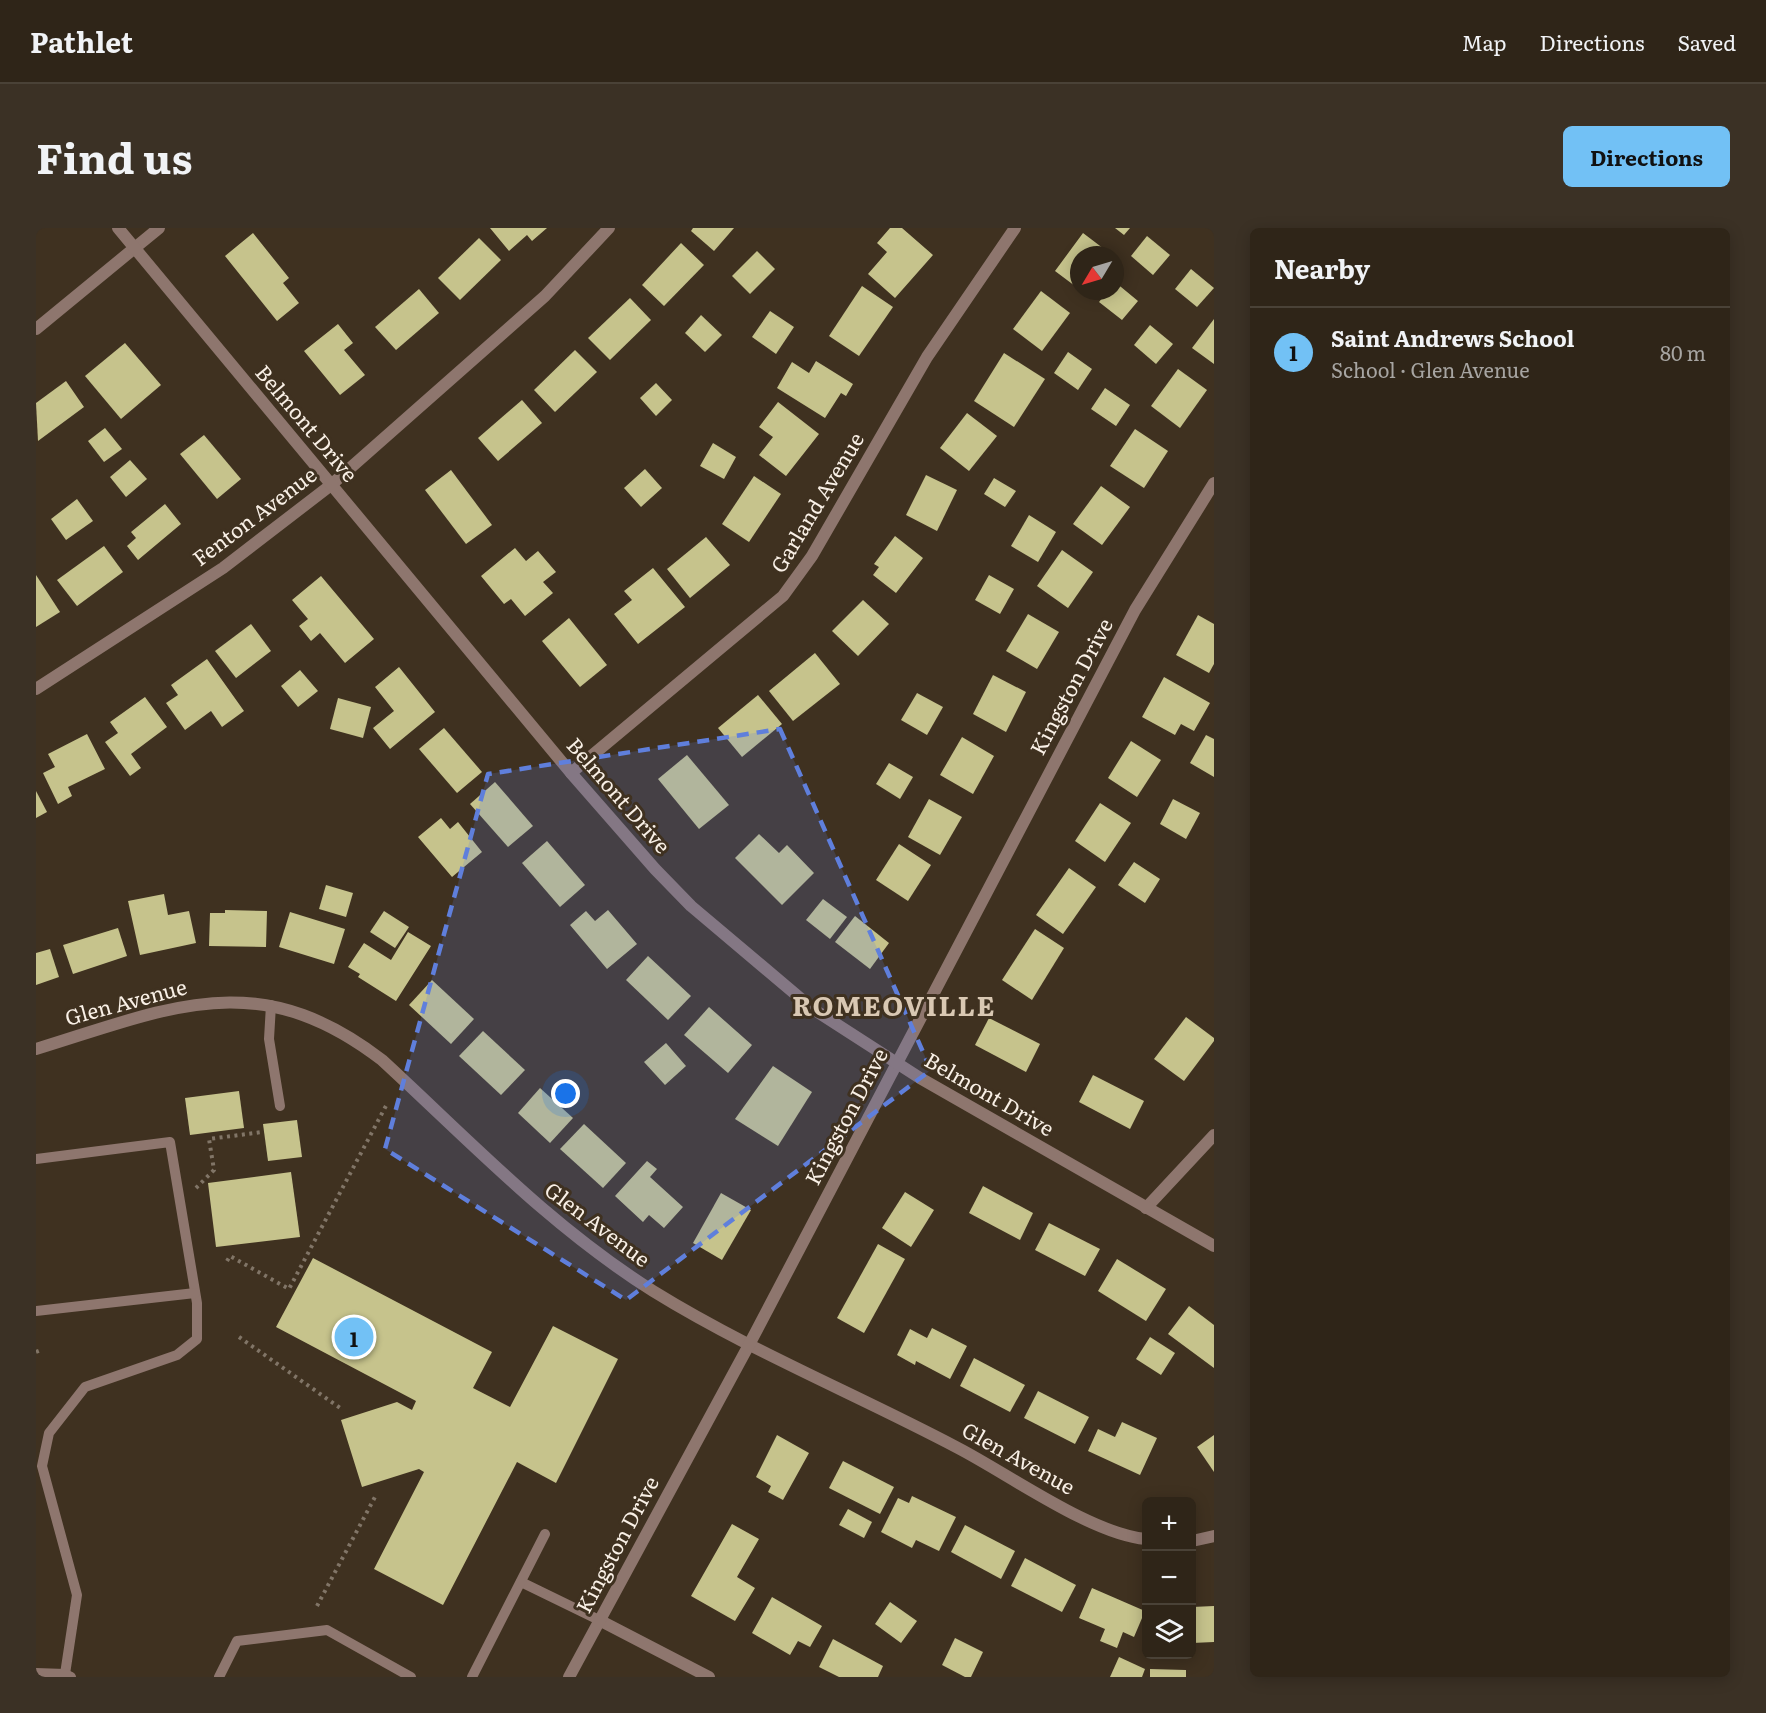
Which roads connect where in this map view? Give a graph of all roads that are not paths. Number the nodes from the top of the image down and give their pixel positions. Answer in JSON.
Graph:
{"nodes":[{"id":1,"x":118,"y":228,"type":"edge"},
{"id":2,"x":159,"y":228,"type":"edge"},
{"id":3,"x":609,"y":228,"type":"edge"},
{"id":4,"x":1015,"y":228,"type":"edge"},
{"id":5,"x":135,"y":248,"type":"junction"},
{"id":6,"x":36,"y":329,"type":"edge"},
{"id":7,"x":1214,"y":483,"type":"edge"},
{"id":8,"x":331,"y":484,"type":"junction"},
{"id":9,"x":36,"y":688,"type":"edge"},
{"id":10,"x":571,"y":773,"type":"junction"},
{"id":11,"x":271,"y":1005,"type":"junction"},
{"id":12,"x":36,"y":1048,"type":"edge"},
{"id":13,"x":898,"y":1063,"type":"junction"},
{"id":14,"x":280,"y":1106,"type":"dead end"},
{"id":15,"x":1214,"y":1135,"type":"edge"},
{"id":16,"x":36,"y":1159,"type":"edge"},
{"id":17,"x":1146,"y":1208,"type":"junction"},
{"id":18,"x":1214,"y":1246,"type":"edge"},
{"id":19,"x":195,"y":1293,"type":"junction"},
{"id":20,"x":36,"y":1311,"type":"edge"},
{"id":21,"x":750,"y":1343,"type":"junction"},
{"id":22,"x":545,"y":1534,"type":"dead end"},
{"id":23,"x":1214,"y":1536,"type":"edge"},
{"id":24,"x":1142,"y":1539,"type":"edge"},
{"id":25,"x":1196,"y":1540,"type":"edge"},
{"id":26,"x":521,"y":1582,"type":"junction"},
{"id":27,"x":599,"y":1620,"type":"junction"},
{"id":28,"x":36,"y":1673,"type":"edge"},
{"id":29,"x":68,"y":1675,"type":"edge"},
{"id":30,"x":219,"y":1677,"type":"edge"},
{"id":31,"x":411,"y":1677,"type":"edge"},
{"id":32,"x":472,"y":1677,"type":"edge"},
{"id":33,"x":569,"y":1677,"type":"edge"},
{"id":34,"x":709,"y":1677,"type":"edge"}],
"edges":[{"from":1,"to":5,"type":"street","name":"Belmont Drive"},
{"from":2,"to":5,"type":"street"},
{"from":3,"to":8,"type":"street","name":"Fenton Avenue"},
{"from":4,"to":10,"type":"street","name":"Garland Avenue"},
{"from":5,"to":6,"type":"street"},
{"from":5,"to":8,"type":"street","name":"Belmont Drive"},
{"from":7,"to":13,"type":"street","name":"Kingston Drive"},
{"from":8,"to":9,"type":"street","name":"Fenton Avenue"},
{"from":8,"to":10,"type":"street","name":"Belmont Drive"},
{"from":10,"to":13,"type":"street","name":"Belmont Drive"},
{"from":11,"to":12,"type":"street","name":"Glen Avenue"},
{"from":11,"to":14,"type":"lane"},
{"from":11,"to":21,"type":"street","name":"Glen Avenue"},
{"from":13,"to":17,"type":"street","name":"Belmont Drive"},
{"from":13,"to":21,"type":"street","name":"Kingston Drive"},
{"from":15,"to":17,"type":"street"},
{"from":16,"to":19,"type":"lane"},
{"from":17,"to":18,"type":"street","name":"Belmont Drive"},
{"from":19,"to":20,"type":"lane"},
{"from":19,"to":29,"type":"lane"},
{"from":21,"to":24,"type":"street","name":"Glen Avenue"},
{"from":21,"to":27,"type":"street","name":"Kingston Drive"},
{"from":22,"to":26,"type":"lane"},
{"from":23,"to":25,"type":"street"},
{"from":26,"to":27,"type":"lane"},
{"from":26,"to":32,"type":"lane"},
{"from":27,"to":33,"type":"street","name":"Kingston Drive"},
{"from":27,"to":34,"type":"street"},
{"from":28,"to":29,"type":"lane"},
{"from":30,"to":31,"type":"lane"}]}
